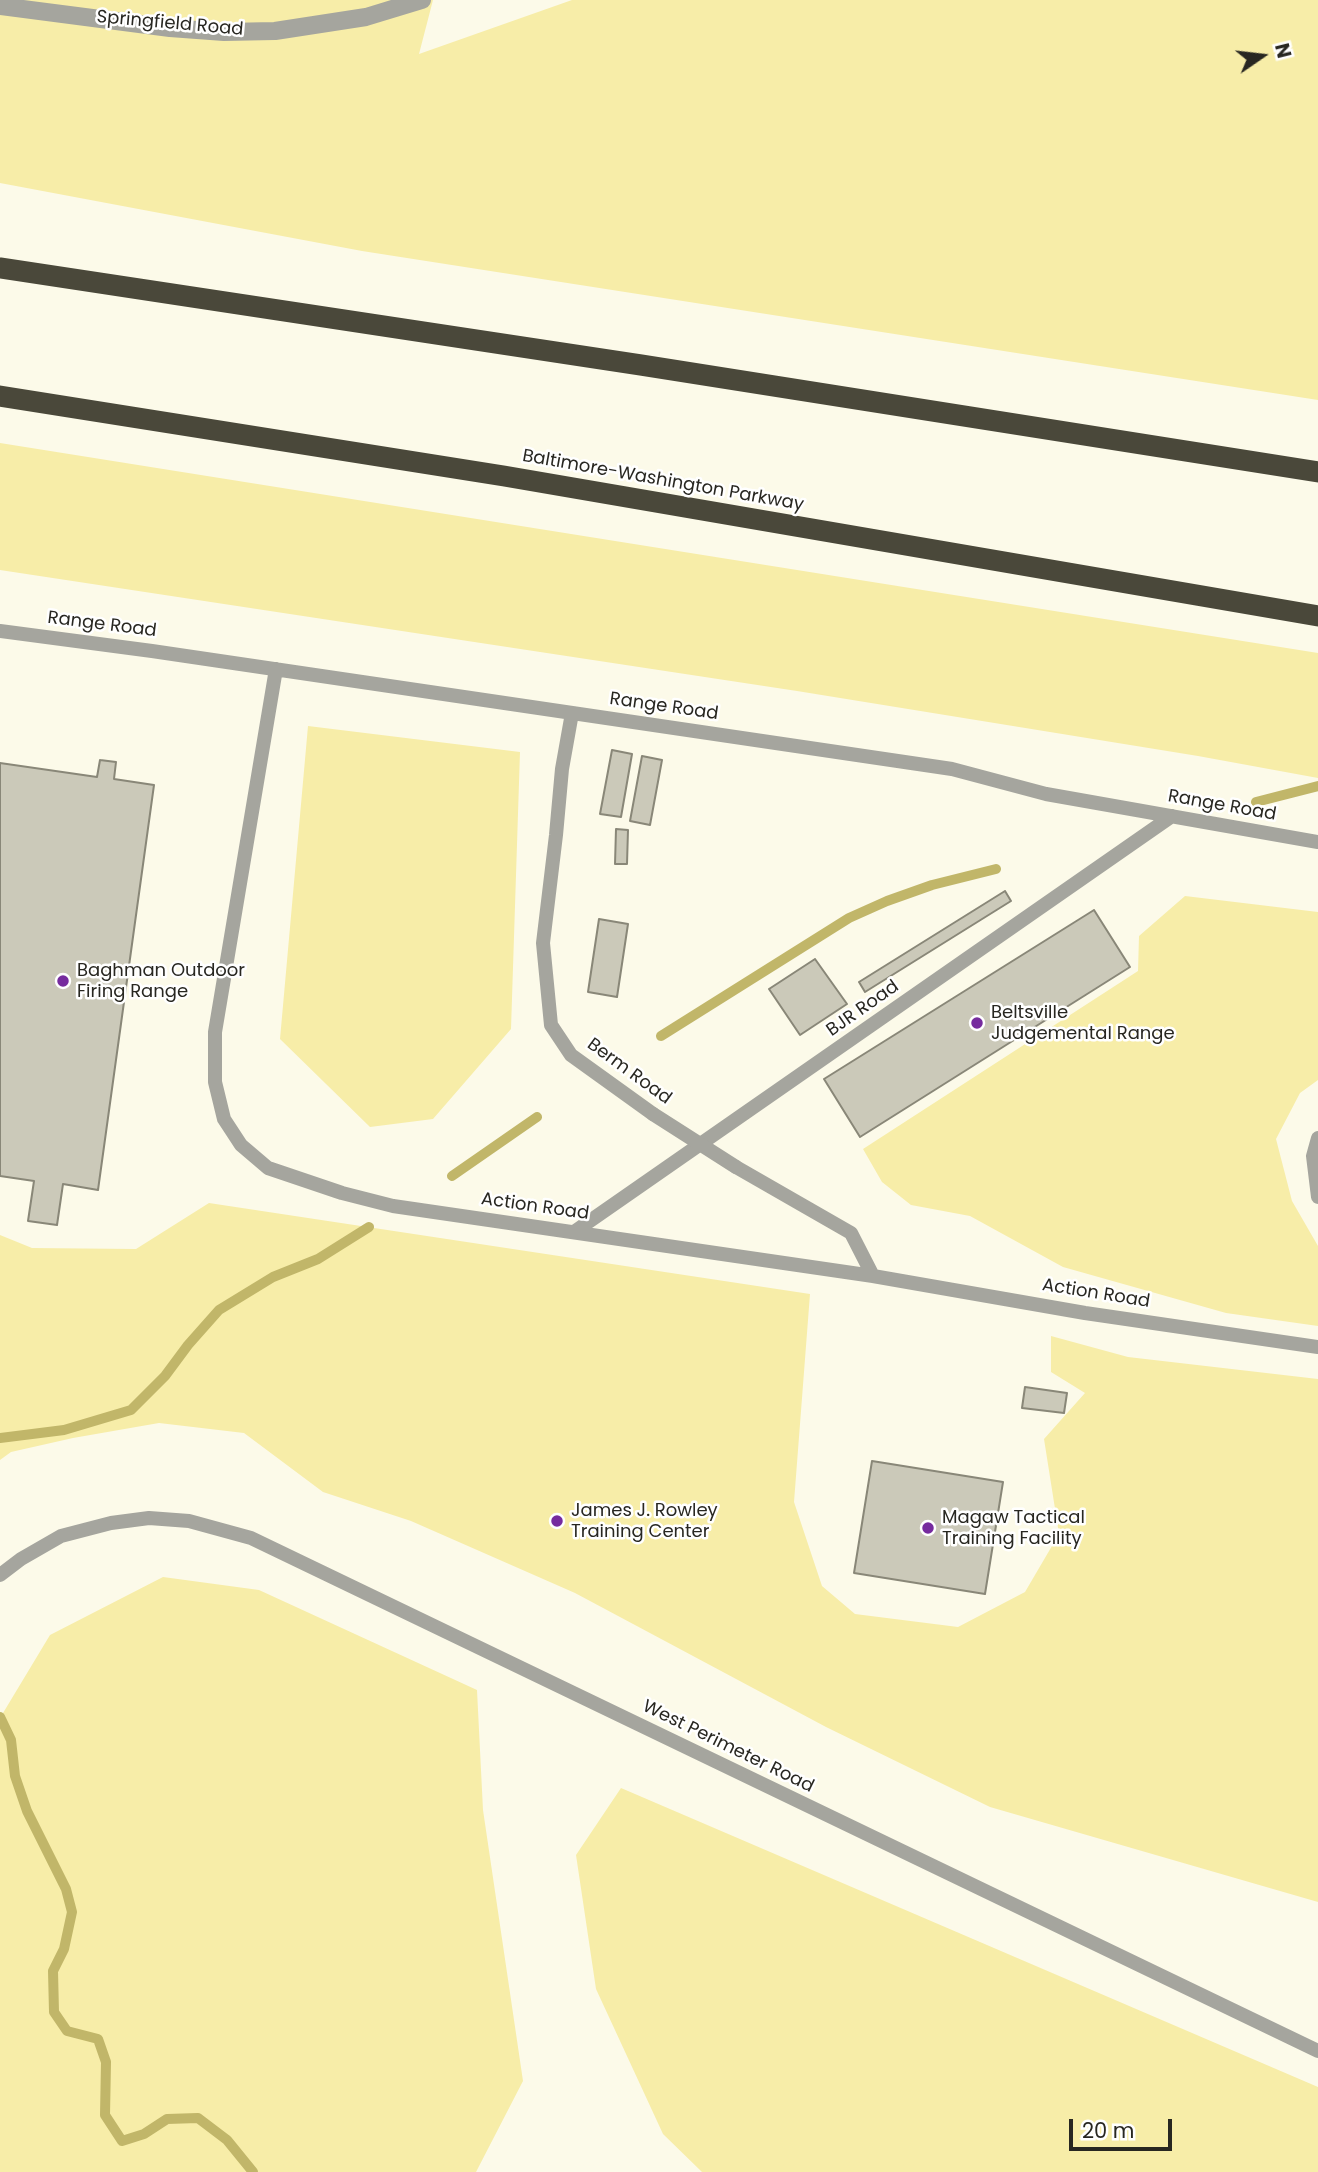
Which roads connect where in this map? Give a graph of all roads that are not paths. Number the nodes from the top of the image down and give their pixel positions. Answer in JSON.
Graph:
{"nodes":[{"id":1,"x":422,"y":0,"type":"edge"},
{"id":2,"x":0,"y":6,"type":"edge"},
{"id":3,"x":0,"y":268,"type":"edge"},
{"id":4,"x":0,"y":396,"type":"edge"},
{"id":5,"x":1318,"y":472,"type":"edge"},
{"id":6,"x":1318,"y":616,"type":"edge"},
{"id":7,"x":0,"y":631,"type":"edge"},
{"id":8,"x":276,"y":669,"type":"junction"},
{"id":9,"x":572,"y":713,"type":"junction"},
{"id":10,"x":1172,"y":816,"type":"junction"},
{"id":11,"x":1318,"y":842,"type":"edge"},
{"id":12,"x":1318,"y":1138,"type":"edge"},
{"id":13,"x":1318,"y":1197,"type":"edge"},
{"id":14,"x":574,"y":1233,"type":"junction"},
{"id":15,"x":873,"y":1276,"type":"junction"},
{"id":16,"x":1318,"y":1347,"type":"edge"},
{"id":17,"x":0,"y":1576,"type":"edge"},
{"id":18,"x":1318,"y":2051,"type":"edge"}],
"edges":[{"from":1,"to":2,"type":"street","name":"Springfield Road"},
{"from":3,"to":5,"type":"highway"},
{"from":4,"to":6,"type":"highway","name":"Baltimore-Washington Parkway"},
{"from":7,"to":8,"type":"lane","name":"Range Road"},
{"from":8,"to":9,"type":"lane","name":"Range Road"},
{"from":8,"to":14,"type":"lane","name":"Action Road"},
{"from":9,"to":10,"type":"lane","name":"Range Road"},
{"from":9,"to":15,"type":"lane","name":"Berm Road","bridge":true},
{"from":10,"to":11,"type":"lane","name":"Range Road"},
{"from":10,"to":14,"type":"lane","name":"BJR Road"},
{"from":12,"to":13,"type":"lane"},
{"from":14,"to":15,"type":"lane","name":"Action Road"},
{"from":15,"to":16,"type":"lane","name":"Action Road"},
{"from":17,"to":18,"type":"lane","name":"West Perimeter Road"}]}
